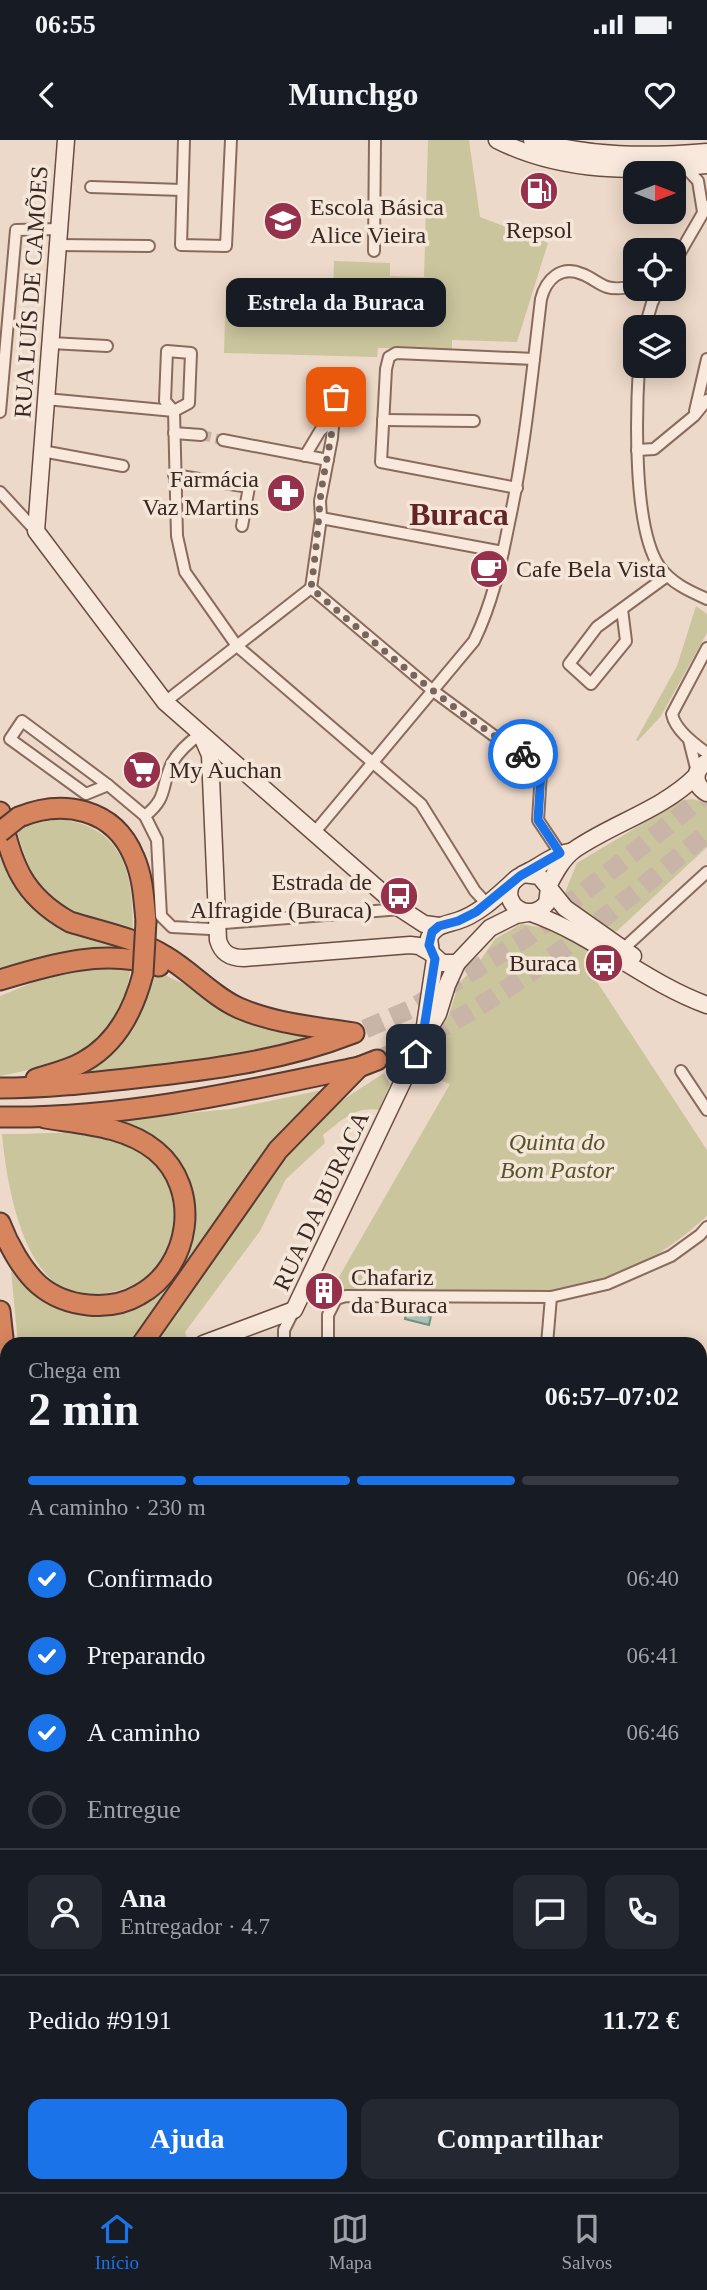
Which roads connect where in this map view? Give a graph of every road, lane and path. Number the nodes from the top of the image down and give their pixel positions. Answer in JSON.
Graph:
{"nodes":[{"id":1,"x":66,"y":140,"type":"edge"},
{"id":2,"x":184,"y":140,"type":"edge"},
{"id":3,"x":231,"y":140,"type":"edge"},
{"id":4,"x":375,"y":140,"type":"edge"},
{"id":5,"x":498,"y":140,"type":"edge"},
{"id":6,"x":531,"y":140,"type":"edge"},
{"id":7,"x":590,"y":140,"type":"edge"},
{"id":8,"x":574,"y":145,"type":"edge"},
{"id":9,"x":600,"y":154,"type":"junction"},
{"id":10,"x":685,"y":160,"type":"junction"},
{"id":11,"x":705,"y":165,"type":"edge"},
{"id":12,"x":90,"y":187,"type":"dead end"},
{"id":13,"x":182,"y":190,"type":"junction"},
{"id":14,"x":705,"y":209,"type":"edge"},
{"id":15,"x":59,"y":237,"type":"junction"},
{"id":16,"x":686,"y":242,"type":"edge"},
{"id":17,"x":149,"y":246,"type":"dead end"},
{"id":18,"x":374,"y":251,"type":"dead end"},
{"id":19,"x":623,"y":287,"type":"edge"},
{"id":20,"x":51,"y":343,"type":"junction"},
{"id":21,"x":107,"y":346,"type":"dead end"},
{"id":22,"x":534,"y":359,"type":"junction"},
{"id":23,"x":707,"y":359,"type":"edge"},
{"id":24,"x":337,"y":378,"type":"dead end"},
{"id":25,"x":638,"y":378,"type":"edge"},
{"id":26,"x":46,"y":399,"type":"junction"},
{"id":27,"x":707,"y":400,"type":"edge"},
{"id":28,"x":174,"y":411,"type":"junction"},
{"id":29,"x":0,"y":412,"type":"edge"},
{"id":30,"x":694,"y":416,"type":"junction"},
{"id":31,"x":335,"y":417,"type":"junction"},
{"id":32,"x":383,"y":420,"type":"junction"},
{"id":33,"x":474,"y":421,"type":"dead end"},
{"id":34,"x":174,"y":433,"type":"junction"},
{"id":35,"x":201,"y":435,"type":"tunnel mouth"},
{"id":36,"x":223,"y":440,"type":"tunnel mouth"},
{"id":37,"x":637,"y":450,"type":"junction"},
{"id":38,"x":42,"y":451,"type":"junction"},
{"id":39,"x":305,"y":456,"type":"junction"},
{"id":40,"x":328,"y":460,"type":"junction"},
{"id":41,"x":123,"y":466,"type":"dead end"},
{"id":42,"x":174,"y":475,"type":"junction"},
{"id":43,"x":517,"y":488,"type":"junction"},
{"id":44,"x":0,"y":492,"type":"edge"},
{"id":45,"x":321,"y":518,"type":"junction"},
{"id":46,"x":242,"y":526,"type":"dead end"},
{"id":47,"x":36,"y":531,"type":"junction"},
{"id":48,"x":503,"y":552,"type":"junction"},
{"id":49,"x":667,"y":576,"type":"junction"},
{"id":50,"x":311,"y":588,"type":"junction"},
{"id":51,"x":707,"y":599,"type":"edge"},
{"id":52,"x":622,"y":609,"type":"junction"},
{"id":53,"x":237,"y":646,"type":"junction"},
{"id":54,"x":707,"y":648,"type":"edge"},
{"id":55,"x":432,"y":690,"type":"junction"},
{"id":56,"x":165,"y":702,"type":"junction"},
{"id":57,"x":199,"y":735,"type":"junction"},
{"id":58,"x":690,"y":740,"type":"junction"},
{"id":59,"x":707,"y":754,"type":"edge"},
{"id":60,"x":373,"y":762,"type":"junction"},
{"id":61,"x":700,"y":770,"type":"edge"},
{"id":62,"x":245,"y":774,"type":"junction"},
{"id":63,"x":108,"y":785,"type":"junction"},
{"id":64,"x":211,"y":791,"type":"junction"},
{"id":65,"x":678,"y":792,"type":"junction"},
{"id":66,"x":706,"y":793,"type":"edge"},
{"id":67,"x":9,"y":815,"type":"edge"},
{"id":68,"x":145,"y":816,"type":"junction"},
{"id":69,"x":0,"y":832,"type":"edge"},
{"id":70,"x":314,"y":833,"type":"junction"},
{"id":71,"x":566,"y":852,"type":"junction"},
{"id":72,"x":707,"y":872,"type":"edge"},
{"id":73,"x":520,"y":876,"type":"junction"},
{"id":74,"x":548,"y":887,"type":"junction"},
{"id":75,"x":488,"y":904,"type":"junction"},
{"id":76,"x":401,"y":909,"type":"junction"},
{"id":77,"x":530,"y":913,"type":"junction"},
{"id":78,"x":153,"y":919,"type":"junction"},
{"id":79,"x":443,"y":924,"type":"junction"},
{"id":80,"x":218,"y":926,"type":"junction"},
{"id":81,"x":623,"y":949,"type":"junction"},
{"id":82,"x":433,"y":956,"type":"junction"},
{"id":83,"x":463,"y":957,"type":"junction"},
{"id":84,"x":0,"y":981,"type":"edge"},
{"id":85,"x":204,"y":984,"type":"junction"},
{"id":86,"x":707,"y":994,"type":"edge"},
{"id":87,"x":707,"y":1004,"type":"edge"},
{"id":88,"x":422,"y":1041,"type":"junction"},
{"id":89,"x":681,"y":1071,"type":"dead end"},
{"id":90,"x":5,"y":1088,"type":"edge"},
{"id":91,"x":707,"y":1110,"type":"edge"},
{"id":92,"x":0,"y":1117,"type":"edge"},
{"id":93,"x":45,"y":1118,"type":"junction"},
{"id":94,"x":0,"y":1223,"type":"edge"},
{"id":95,"x":700,"y":1230,"type":"edge"},
{"id":96,"x":551,"y":1297,"type":"junction"},
{"id":97,"x":294,"y":1310,"type":"junction"},
{"id":98,"x":0,"y":1311,"type":"edge"},
{"id":99,"x":3,"y":1337,"type":"edge"},
{"id":100,"x":147,"y":1337,"type":"edge"},
{"id":101,"x":222,"y":1337,"type":"edge"},
{"id":102,"x":284,"y":1337,"type":"edge"},
{"id":103,"x":328,"y":1337,"type":"edge"},
{"id":104,"x":548,"y":1337,"type":"edge"}],
"edges":[{"from":1,"to":15,"type":"street","name":"RUA LUÍS DE CAMÕES"},
{"from":2,"to":13,"type":"street"},
{"from":3,"to":13,"type":"street"},
{"from":4,"to":18,"type":"street"},
{"from":5,"to":10,"type":"street"},
{"from":6,"to":8,"type":"street"},
{"from":7,"to":9,"type":"street"},
{"from":8,"to":9,"type":"street"},
{"from":9,"to":10,"type":"street"},
{"from":10,"to":11,"type":"street"},
{"from":11,"to":14,"type":"street"},
{"from":12,"to":13,"type":"street"},
{"from":14,"to":16,"type":"street"},
{"from":15,"to":17,"type":"street"},
{"from":15,"to":20,"type":"street","name":"RUA LUÍS DE CAMÕES"},
{"from":15,"to":29,"type":"street"},
{"from":19,"to":22,"type":"street"},
{"from":20,"to":21,"type":"street"},
{"from":20,"to":26,"type":"street","name":"RUA LUÍS DE CAMÕES"},
{"from":22,"to":32,"type":"street"},
{"from":22,"to":43,"type":"street"},
{"from":23,"to":30,"type":"street"},
{"from":24,"to":31,"type":"street"},
{"from":25,"to":37,"type":"street"},
{"from":26,"to":28,"type":"street"},
{"from":26,"to":38,"type":"street","name":"RUA LUÍS DE CAMÕES"},
{"from":27,"to":30,"type":"street"},
{"from":28,"to":28,"type":"street"},
{"from":28,"to":34,"type":"street"},
{"from":30,"to":37,"type":"street"},
{"from":31,"to":39,"type":"street"},
{"from":31,"to":40,"type":"street"},
{"from":32,"to":33,"type":"street"},
{"from":32,"to":43,"type":"street"},
{"from":34,"to":35,"type":"street"},
{"from":34,"to":42,"type":"street"},
{"from":36,"to":39,"type":"street"},
{"from":37,"to":49,"type":"street"},
{"from":38,"to":41,"type":"street"},
{"from":38,"to":47,"type":"street","name":"RUA LUÍS DE CAMÕES"},
{"from":39,"to":40,"type":"street"},
{"from":40,"to":45,"type":"street"},
{"from":42,"to":46,"type":"street"},
{"from":42,"to":53,"type":"street"},
{"from":43,"to":48,"type":"street"},
{"from":44,"to":47,"type":"street"},
{"from":45,"to":48,"type":"street"},
{"from":45,"to":50,"type":"street"},
{"from":47,"to":56,"type":"street"},
{"from":48,"to":55,"type":"street"},
{"from":49,"to":51,"type":"street"},
{"from":49,"to":52,"type":"street"},
{"from":50,"to":53,"type":"street"},
{"from":50,"to":55,"type":"street"},
{"from":52,"to":52,"type":"street"},
{"from":53,"to":56,"type":"street"},
{"from":53,"to":60,"type":"street"},
{"from":54,"to":58,"type":"street"},
{"from":55,"to":60,"type":"street"},
{"from":55,"to":71,"type":"street"},
{"from":56,"to":57,"type":"street"},
{"from":57,"to":62,"type":"street"},
{"from":57,"to":64,"type":"street"},
{"from":57,"to":68,"type":"street"},
{"from":58,"to":59,"type":"street"},
{"from":58,"to":61,"type":"street"},
{"from":60,"to":70,"type":"street"},
{"from":60,"to":75,"type":"street"},
{"from":61,"to":65,"type":"street"},
{"from":61,"to":66,"type":"street"},
{"from":62,"to":64,"type":"street"},
{"from":62,"to":70,"type":"street"},
{"from":63,"to":63,"type":"street"},
{"from":63,"to":68,"type":"street"},
{"from":64,"to":80,"type":"street"},
{"from":65,"to":66,"type":"street"},
{"from":65,"to":71,"type":"street"},
{"from":67,"to":69,"type":"highway","bridge":true},
{"from":67,"to":78,"type":"highway"},
{"from":67,"to":85,"type":"highway"},
{"from":68,"to":78,"type":"street"},
{"from":70,"to":76,"type":"street"},
{"from":71,"to":73,"type":"street"},
{"from":71,"to":74,"type":"street"},
{"from":72,"to":81,"type":"street"},
{"from":73,"to":74,"type":"street"},
{"from":73,"to":75,"type":"street"},
{"from":73,"to":77,"type":"street"},
{"from":74,"to":77,"type":"street"},
{"from":74,"to":81,"type":"street"},
{"from":75,"to":79,"type":"street"},
{"from":76,"to":79,"type":"street"},
{"from":76,"to":80,"type":"street"},
{"from":77,"to":83,"type":"street"},
{"from":77,"to":87,"type":"street"},
{"from":78,"to":80,"type":"street"},
{"from":78,"to":90,"type":"highway","bridge":true},
{"from":79,"to":82,"type":"street"},
{"from":79,"to":83,"type":"street"},
{"from":80,"to":82,"type":"street"},
{"from":81,"to":86,"type":"street"},
{"from":82,"to":83,"type":"street"},
{"from":82,"to":88,"type":"street","name":"RUA DA BURACA"},
{"from":83,"to":88,"type":"street","name":"RUA DA BURACA"},
{"from":84,"to":85,"type":"highway"},
{"from":85,"to":90,"type":"highway"},
{"from":88,"to":97,"type":"street","name":"RUA DA BURACA"},
{"from":89,"to":91,"type":"street"},
{"from":92,"to":93,"type":"highway"},
{"from":93,"to":94,"type":"highway"},
{"from":93,"to":100,"type":"highway"},
{"from":95,"to":96,"type":"street"},
{"from":96,"to":103,"type":"street"},
{"from":96,"to":104,"type":"street"},
{"from":97,"to":101,"type":"street"},
{"from":97,"to":102,"type":"street","name":"RUA DA BURACA"},
{"from":98,"to":99,"type":"highway"}]}
